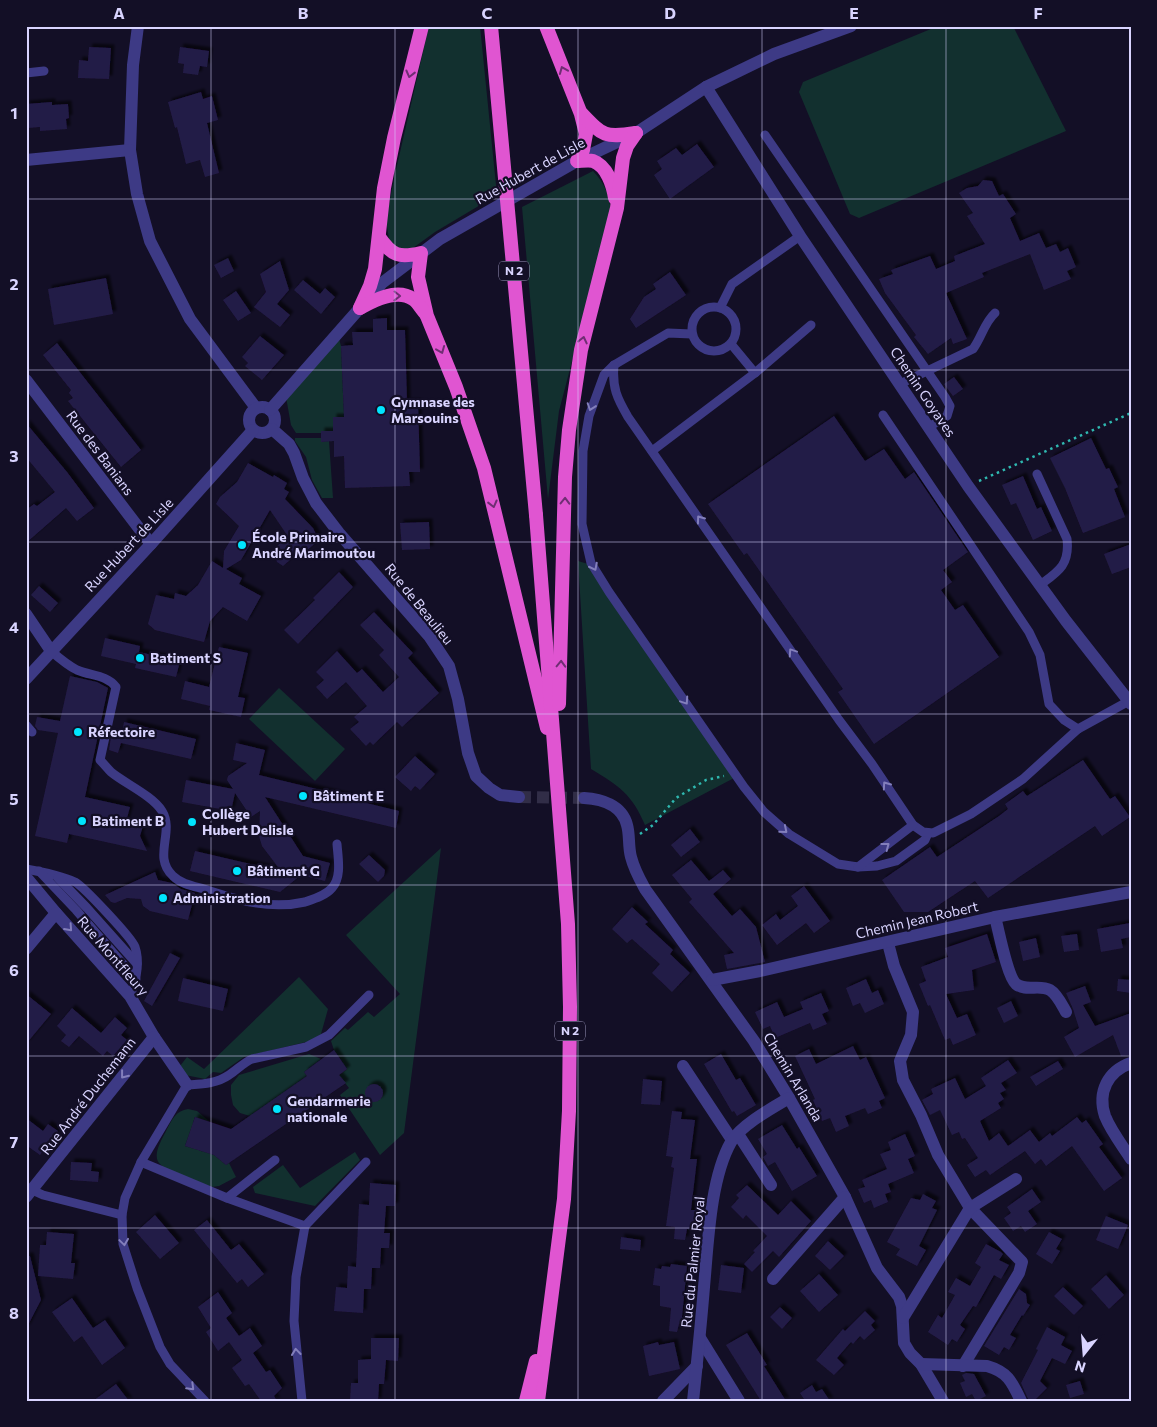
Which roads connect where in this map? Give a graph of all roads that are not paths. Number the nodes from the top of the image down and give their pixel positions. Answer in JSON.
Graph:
{"nodes":[{"id":1,"x":138,"y":26,"type":"edge"},
{"id":2,"x":422,"y":26,"type":"edge"},
{"id":3,"x":492,"y":26,"type":"edge"},
{"id":4,"x":546,"y":26,"type":"edge"},
{"id":5,"x":851,"y":26,"type":"edge"},
{"id":6,"x":44,"y":71,"type":"dead end"},
{"id":7,"x":26,"y":73,"type":"edge"},
{"id":8,"x":706,"y":87,"type":"junction"},
{"id":9,"x":581,"y":114,"type":"junction"},
{"id":10,"x":636,"y":133,"type":"junction"},
{"id":11,"x":765,"y":134,"type":"dead end"},
{"id":12,"x":130,"y":150,"type":"junction"},
{"id":13,"x":26,"y":160,"type":"edge"},
{"id":14,"x":577,"y":161,"type":"junction"},
{"id":15,"x":617,"y":208,"type":"junction"},
{"id":16,"x":800,"y":236,"type":"junction"},
{"id":17,"x":379,"y":237,"type":"junction"},
{"id":18,"x":421,"y":253,"type":"junction"},
{"id":19,"x":360,"y":308,"type":"junction"},
{"id":20,"x":720,"y":308,"type":"junction"},
{"id":21,"x":995,"y":313,"type":"dead end"},
{"id":22,"x":427,"y":316,"type":"junction"},
{"id":23,"x":811,"y":325,"type":"dead end"},
{"id":24,"x":692,"y":334,"type":"junction"},
{"id":25,"x":731,"y":344,"type":"junction"},
{"id":26,"x":614,"y":365,"type":"junction"},
{"id":27,"x":927,"y":370,"type":"junction"},
{"id":28,"x":755,"y":373,"type":"junction"},
{"id":29,"x":26,"y":380,"type":"edge"},
{"id":30,"x":900,"y":384,"type":"junction"},
{"id":31,"x":256,"y":408,"type":"junction"},
{"id":32,"x":270,"y":410,"type":"junction"},
{"id":33,"x":883,"y":415,"type":"dead end"},
{"id":34,"x":929,"y":427,"type":"junction"},
{"id":35,"x":253,"y":430,"type":"junction"},
{"id":36,"x":272,"y":430,"type":"junction"},
{"id":37,"x":652,"y":451,"type":"junction"},
{"id":38,"x":1037,"y":474,"type":"dead end"},
{"id":39,"x":151,"y":544,"type":"junction"},
{"id":40,"x":1040,"y":585,"type":"junction"},
{"id":41,"x":26,"y":614,"type":"edge"},
{"id":42,"x":51,"y":651,"type":"junction"},
{"id":43,"x":26,"y":679,"type":"edge"},
{"id":44,"x":1130,"y":702,"type":"edge"},
{"id":45,"x":1078,"y":729,"type":"junction"},
{"id":46,"x":556,"y":765,"type":"junction"},
{"id":47,"x":519,"y":797,"type":"tunnel mouth"},
{"id":48,"x":584,"y":798,"type":"tunnel mouth"},
{"id":49,"x":913,"y":825,"type":"junction"},
{"id":50,"x":928,"y":833,"type":"junction"},
{"id":51,"x":336,"y":844,"type":"dead end"},
{"id":52,"x":858,"y":867,"type":"junction"},
{"id":53,"x":26,"y":869,"type":"edge"},
{"id":54,"x":39,"y":871,"type":"junction"},
{"id":55,"x":26,"y":877,"type":"edge"},
{"id":56,"x":1131,"y":892,"type":"edge"},
{"id":57,"x":56,"y":913,"type":"junction"},
{"id":58,"x":995,"y":917,"type":"junction"},
{"id":59,"x":888,"y":942,"type":"junction"},
{"id":60,"x":26,"y":949,"type":"edge"},
{"id":61,"x":136,"y":979,"type":"junction"},
{"id":62,"x":712,"y":980,"type":"junction"},
{"id":63,"x":369,"y":995,"type":"dead end"},
{"id":64,"x":130,"y":996,"type":"junction"},
{"id":65,"x":1066,"y":1012,"type":"dead end"},
{"id":66,"x":154,"y":1037,"type":"junction"},
{"id":67,"x":1131,"y":1063,"type":"edge"},
{"id":68,"x":683,"y":1066,"type":"dead end"},
{"id":69,"x":187,"y":1085,"type":"junction"},
{"id":70,"x":789,"y":1098,"type":"junction"},
{"id":71,"x":735,"y":1137,"type":"junction"},
{"id":72,"x":1131,"y":1159,"type":"edge"},
{"id":73,"x":275,"y":1160,"type":"dead end"},
{"id":74,"x":141,"y":1162,"type":"junction"},
{"id":75,"x":366,"y":1162,"type":"dead end"},
{"id":76,"x":1016,"y":1179,"type":"dead end"},
{"id":77,"x":772,"y":1185,"type":"dead end"},
{"id":78,"x":28,"y":1193,"type":"edge"},
{"id":79,"x":844,"y":1197,"type":"junction"},
{"id":80,"x":227,"y":1198,"type":"junction"},
{"id":81,"x":970,"y":1208,"type":"junction"},
{"id":82,"x":122,"y":1215,"type":"junction"},
{"id":83,"x":305,"y":1226,"type":"junction"},
{"id":84,"x":774,"y":1279,"type":"dead end"},
{"id":85,"x":552,"y":1297,"type":"junction"},
{"id":86,"x":903,"y":1318,"type":"junction"},
{"id":87,"x":700,"y":1338,"type":"junction"},
{"id":88,"x":921,"y":1364,"type":"junction"},
{"id":89,"x":697,"y":1366,"type":"junction"},
{"id":90,"x":963,"y":1366,"type":"junction"},
{"id":91,"x":204,"y":1401,"type":"edge"},
{"id":92,"x":302,"y":1401,"type":"edge"},
{"id":93,"x":526,"y":1401,"type":"edge"},
{"id":94,"x":538,"y":1401,"type":"edge"},
{"id":95,"x":663,"y":1401,"type":"edge"},
{"id":96,"x":693,"y":1401,"type":"edge"},
{"id":97,"x":739,"y":1401,"type":"edge"},
{"id":98,"x":943,"y":1401,"type":"edge"},
{"id":99,"x":1021,"y":1401,"type":"edge"}],
"edges":[{"from":1,"to":12,"type":"street"},
{"from":2,"to":17,"type":"highway","one_way":true},
{"from":3,"to":46,"type":"highway","number":"N 2","bridge":true},
{"from":9,"to":4,"type":"highway","one_way":true},
{"from":5,"to":8,"type":"street","name":"Rue Hubert de Lisle"},
{"from":6,"to":7,"type":"lane"},
{"from":8,"to":10,"type":"street","name":"Rue Hubert de Lisle"},
{"from":8,"to":16,"type":"street","name":"Chemin Goyaves"},
{"from":9,"to":10,"type":"highway"},
{"from":9,"to":14,"type":"highway"},
{"from":10,"to":14,"type":"street","name":"Rue Hubert de Lisle"},
{"from":10,"to":15,"type":"highway"},
{"from":11,"to":27,"type":"lane"},
{"from":12,"to":13,"type":"street"},
{"from":12,"to":31,"type":"street"},
{"from":14,"to":15,"type":"highway"},
{"from":14,"to":18,"type":"street","name":"Rue Hubert de Lisle"},
{"from":46,"to":15,"type":"highway","one_way":true},
{"from":16,"to":20,"type":"lane"},
{"from":16,"to":30,"type":"street","name":"Chemin Goyaves"},
{"from":17,"to":18,"type":"highway"},
{"from":17,"to":19,"type":"highway"},
{"from":18,"to":19,"type":"street","name":"Rue Hubert de Lisle"},
{"from":18,"to":22,"type":"highway"},
{"from":19,"to":22,"type":"highway","one_way":true},
{"from":19,"to":32,"type":"street","name":"Rue Hubert de Lisle"},
{"from":20,"to":24,"type":"lane"},
{"from":20,"to":25,"type":"lane"},
{"from":21,"to":27,"type":"lane"},
{"from":22,"to":46,"type":"highway","one_way":true},
{"from":23,"to":28,"type":"lane"},
{"from":24,"to":25,"type":"lane"},
{"from":24,"to":26,"type":"lane"},
{"from":25,"to":28,"type":"lane"},
{"from":26,"to":37,"type":"lane"},
{"from":26,"to":52,"type":"lane","one_way":true},
{"from":27,"to":30,"type":"lane"},
{"from":27,"to":34,"type":"lane"},
{"from":28,"to":37,"type":"lane"},
{"from":29,"to":39,"type":"street","name":"Rue des Banians"},
{"from":30,"to":34,"type":"street","name":"Chemin Goyaves"},
{"from":31,"to":32,"type":"street"},
{"from":31,"to":35,"type":"street"},
{"from":32,"to":36,"type":"street"},
{"from":33,"to":45,"type":"lane"},
{"from":34,"to":40,"type":"street","name":"Chemin Goyaves"},
{"from":35,"to":36,"type":"street"},
{"from":35,"to":39,"type":"street","name":"Rue Hubert de Lisle"},
{"from":36,"to":47,"type":"street","name":"Rue de Beaulieu"},
{"from":49,"to":37,"type":"lane","one_way":true},
{"from":38,"to":40,"type":"lane"},
{"from":39,"to":42,"type":"street","name":"Rue Hubert de Lisle"},
{"from":40,"to":44,"type":"street","name":"Chemin Goyaves"},
{"from":41,"to":42,"type":"street"},
{"from":42,"to":43,"type":"street","name":"Rue Hubert de Lisle"},
{"from":42,"to":51,"type":"lane"},
{"from":44,"to":45,"type":"lane"},
{"from":45,"to":50,"type":"lane"},
{"from":46,"to":85,"type":"highway","number":"N 2"},
{"from":48,"to":62,"type":"street","name":"Chemin Arlanda"},
{"from":49,"to":50,"type":"lane"},
{"from":52,"to":49,"type":"lane","one_way":true},
{"from":50,"to":52,"type":"lane"},
{"from":53,"to":54,"type":"lane"},
{"from":54,"to":61,"type":"lane"},
{"from":54,"to":61,"type":"lane"},
{"from":55,"to":57,"type":"street","name":"Rue Montfleury"},
{"from":56,"to":58,"type":"street","name":"Chemin Jean Robert"},
{"from":57,"to":60,"type":"street"},
{"from":57,"to":64,"type":"street","name":"Rue Montfleury","one_way":true},
{"from":58,"to":59,"type":"street","name":"Chemin Jean Robert"},
{"from":58,"to":65,"type":"street"},
{"from":59,"to":62,"type":"street","name":"Chemin Jean Robert"},
{"from":59,"to":81,"type":"street"},
{"from":61,"to":64,"type":"lane"},
{"from":62,"to":70,"type":"street","name":"Chemin Arlanda"},
{"from":63,"to":69,"type":"lane"},
{"from":64,"to":66,"type":"street","name":"Rue Montfleury"},
{"from":66,"to":69,"type":"street","name":"Rue Montfleury"},
{"from":66,"to":78,"type":"street","name":"Rue André Duchemann","one_way":true},
{"from":67,"to":72,"type":"street"},
{"from":68,"to":71,"type":"street"},
{"from":69,"to":74,"type":"lane"},
{"from":70,"to":71,"type":"street","name":"Rue du Palmier Royal"},
{"from":70,"to":79,"type":"street","name":"Chemin Arlanda"},
{"from":71,"to":77,"type":"street"},
{"from":71,"to":87,"type":"street","name":"Rue du Palmier Royal"},
{"from":73,"to":80,"type":"lane"},
{"from":74,"to":80,"type":"lane"},
{"from":74,"to":82,"type":"lane"},
{"from":75,"to":83,"type":"lane"},
{"from":76,"to":81,"type":"street"},
{"from":78,"to":82,"type":"lane"},
{"from":79,"to":84,"type":"street"},
{"from":79,"to":86,"type":"street","name":"Chemin Arlanda"},
{"from":80,"to":83,"type":"lane"},
{"from":81,"to":86,"type":"street"},
{"from":81,"to":90,"type":"street"},
{"from":82,"to":91,"type":"lane","one_way":true},
{"from":92,"to":83,"type":"lane","one_way":true},
{"from":85,"to":93,"type":"highway","number":"N 2"},
{"from":85,"to":94,"type":"highway","number":"N 2"},
{"from":86,"to":88,"type":"street","name":"Chemin Arlanda"},
{"from":87,"to":89,"type":"street","name":"Rue du Palmier Royal"},
{"from":87,"to":97,"type":"street"},
{"from":88,"to":90,"type":"street"},
{"from":88,"to":98,"type":"street","name":"Chemin Arlanda"},
{"from":89,"to":95,"type":"street"},
{"from":89,"to":96,"type":"street","name":"Rue du Palmier Royal"},
{"from":90,"to":99,"type":"street"}]}
